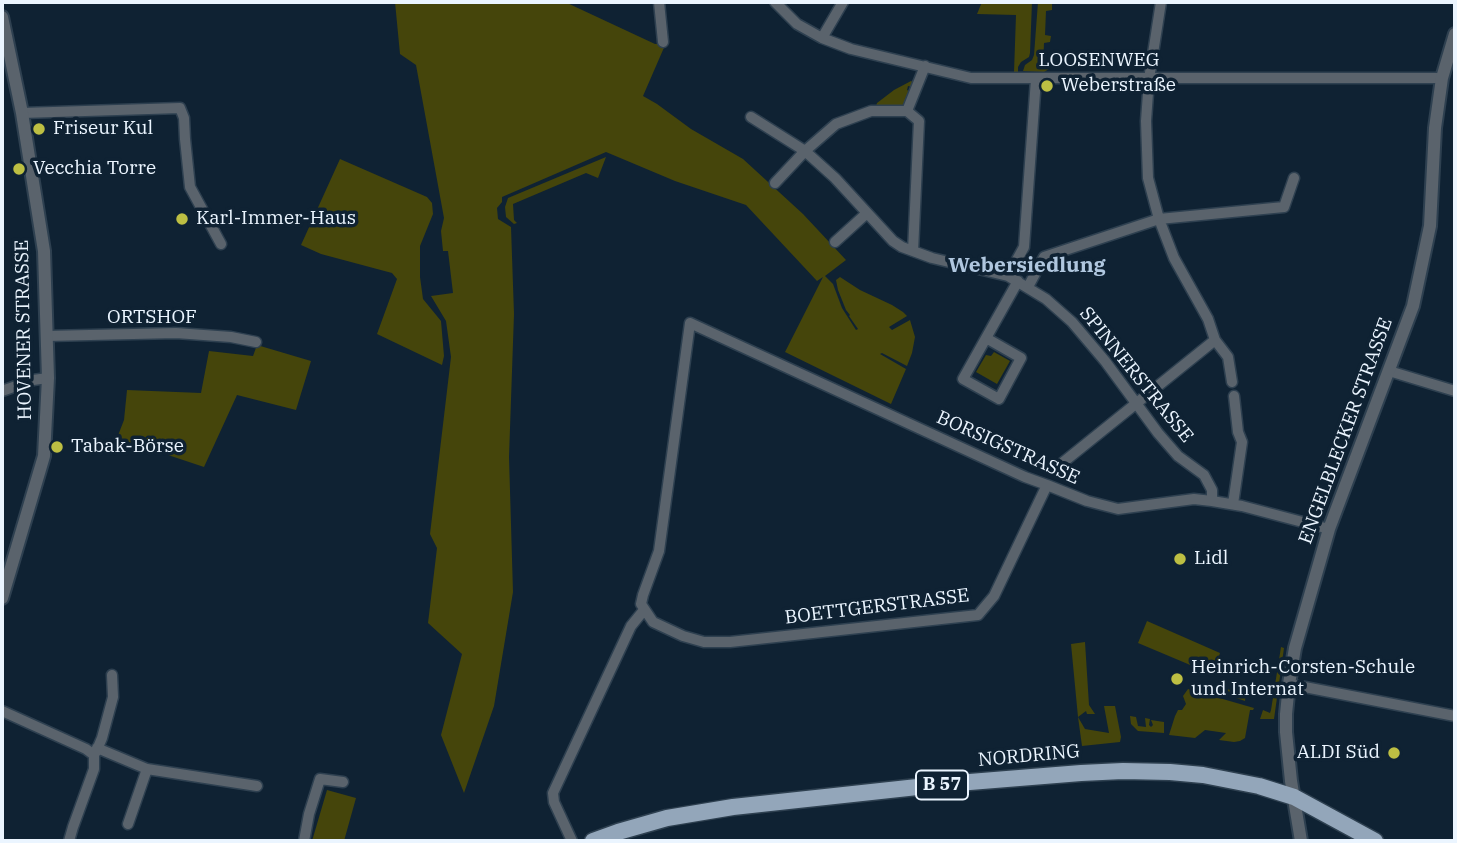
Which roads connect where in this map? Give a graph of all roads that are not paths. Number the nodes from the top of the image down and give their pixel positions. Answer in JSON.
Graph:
{"nodes":[{"id":1,"x":659,"y":2,"type":"edge"},
{"id":2,"x":775,"y":2,"type":"edge"},
{"id":3,"x":842,"y":2,"type":"edge"},
{"id":4,"x":1161,"y":2,"type":"edge"},
{"id":5,"x":2,"y":17,"type":"edge"},
{"id":6,"x":1455,"y":34,"type":"edge"},
{"id":7,"x":822,"y":38,"type":"junction"},
{"id":8,"x":663,"y":42,"type":"dead end"},
{"id":9,"x":925,"y":66,"type":"junction"},
{"id":10,"x":1442,"y":78,"type":"junction"},
{"id":11,"x":1036,"y":79,"type":"junction"},
{"id":12,"x":1149,"y":79,"type":"junction"},
{"id":13,"x":907,"y":111,"type":"junction"},
{"id":14,"x":22,"y":113,"type":"junction"},
{"id":15,"x":751,"y":117,"type":"dead end"},
{"id":16,"x":805,"y":151,"type":"junction"},
{"id":17,"x":1294,"y":178,"type":"dead end"},
{"id":18,"x":775,"y":183,"type":"dead end"},
{"id":19,"x":867,"y":213,"type":"junction"},
{"id":20,"x":1159,"y":219,"type":"junction"},
{"id":21,"x":835,"y":242,"type":"dead end"},
{"id":22,"x":221,"y":244,"type":"dead end"},
{"id":23,"x":914,"y":251,"type":"junction"},
{"id":24,"x":1013,"y":279,"type":"junction"},
{"id":25,"x":1028,"y":287,"type":"junction"},
{"id":26,"x":47,"y":336,"type":"junction"},
{"id":27,"x":986,"y":338,"type":"junction"},
{"id":28,"x":1215,"y":341,"type":"junction"},
{"id":29,"x":256,"y":342,"type":"dead end"},
{"id":30,"x":1389,"y":371,"type":"junction"},
{"id":31,"x":48,"y":379,"type":"junction"},
{"id":32,"x":1232,"y":382,"type":"dead end"},
{"id":33,"x":2,"y":391,"type":"edge"},
{"id":34,"x":1455,"y":391,"type":"edge"},
{"id":35,"x":1234,"y":397,"type":"dead end"},
{"id":36,"x":1138,"y":404,"type":"junction"},
{"id":37,"x":1061,"y":464,"type":"dead end"},
{"id":38,"x":1047,"y":485,"type":"junction"},
{"id":39,"x":1212,"y":501,"type":"junction"},
{"id":40,"x":1233,"y":503,"type":"junction"},
{"id":41,"x":1329,"y":529,"type":"junction"},
{"id":42,"x":2,"y":598,"type":"edge"},
{"id":43,"x":644,"y":610,"type":"junction"},
{"id":44,"x":112,"y":675,"type":"dead end"},
{"id":45,"x":1289,"y":684,"type":"junction"},
{"id":46,"x":2,"y":711,"type":"edge"},
{"id":47,"x":1455,"y":716,"type":"edge"},
{"id":48,"x":96,"y":752,"type":"junction"},
{"id":49,"x":147,"y":769,"type":"junction"},
{"id":50,"x":343,"y":782,"type":"dead end"},
{"id":51,"x":257,"y":786,"type":"dead end"},
{"id":52,"x":1294,"y":797,"type":"junction"},
{"id":53,"x":128,"y":824,"type":"dead end"},
{"id":54,"x":69,"y":841,"type":"edge"},
{"id":55,"x":304,"y":841,"type":"edge"},
{"id":56,"x":572,"y":841,"type":"edge"},
{"id":57,"x":593,"y":841,"type":"edge"},
{"id":58,"x":1301,"y":841,"type":"edge"},
{"id":59,"x":1376,"y":841,"type":"edge"}],
"edges":[{"from":1,"to":8,"type":"street"},
{"from":2,"to":7,"type":"street","name":"LOOSENWEG"},
{"from":3,"to":7,"type":"street"},
{"from":4,"to":12,"type":"street"},
{"from":5,"to":14,"type":"street","name":"HOVENER STRASSE"},
{"from":6,"to":10,"type":"street","name":"ENGELBLECKER STRASSE"},
{"from":7,"to":9,"type":"street","name":"LOOSENWEG"},
{"from":9,"to":11,"type":"street","name":"LOOSENWEG"},
{"from":9,"to":13,"type":"street"},
{"from":10,"to":12,"type":"street","name":"LOOSENWEG"},
{"from":10,"to":30,"type":"street","name":"ENGELBLECKER STRASSE"},
{"from":11,"to":12,"type":"street","name":"LOOSENWEG"},
{"from":11,"to":24,"type":"street"},
{"from":12,"to":20,"type":"street"},
{"from":13,"to":16,"type":"street"},
{"from":13,"to":23,"type":"street"},
{"from":14,"to":22,"type":"street"},
{"from":14,"to":26,"type":"street","name":"HOVENER STRASSE"},
{"from":15,"to":16,"type":"street","name":"SPINNERSTRASSE"},
{"from":16,"to":18,"type":"street"},
{"from":16,"to":19,"type":"street","name":"SPINNERSTRASSE"},
{"from":17,"to":20,"type":"street"},
{"from":19,"to":21,"type":"street"},
{"from":19,"to":23,"type":"street","name":"SPINNERSTRASSE"},
{"from":20,"to":25,"type":"street"},
{"from":20,"to":28,"type":"street"},
{"from":23,"to":24,"type":"street","name":"SPINNERSTRASSE"},
{"from":24,"to":25,"type":"street","name":"SPINNERSTRASSE"},
{"from":24,"to":27,"type":"street"},
{"from":25,"to":36,"type":"street","name":"SPINNERSTRASSE"},
{"from":26,"to":29,"type":"street","name":"ORTSHOF"},
{"from":26,"to":31,"type":"street","name":"HOVENER STRASSE"},
{"from":27,"to":27,"type":"street"},
{"from":28,"to":32,"type":"street"},
{"from":28,"to":36,"type":"street"},
{"from":30,"to":34,"type":"street"},
{"from":30,"to":41,"type":"street","name":"ENGELBLECKER STRASSE"},
{"from":31,"to":33,"type":"street"},
{"from":31,"to":42,"type":"street","name":"HOVENER STRASSE"},
{"from":35,"to":40,"type":"street"},
{"from":36,"to":37,"type":"street"},
{"from":36,"to":39,"type":"street","name":"SPINNERSTRASSE"},
{"from":38,"to":39,"type":"street","name":"BORSIGSTRASSE"},
{"from":38,"to":43,"type":"street","name":"BOETTGERSTRASSE"},
{"from":38,"to":43,"type":"street","name":"BORSIGSTRASSE"},
{"from":39,"to":40,"type":"street","name":"BORSIGSTRASSE"},
{"from":40,"to":41,"type":"street","name":"BORSIGSTRASSE"},
{"from":41,"to":45,"type":"street","name":"ENGELBLECKER STRASSE"},
{"from":43,"to":56,"type":"street"},
{"from":44,"to":48,"type":"street"},
{"from":45,"to":47,"type":"street"},
{"from":45,"to":52,"type":"street","name":"ENGELBLECKER STRASSE"},
{"from":46,"to":48,"type":"street"},
{"from":48,"to":49,"type":"street"},
{"from":48,"to":54,"type":"street"},
{"from":49,"to":51,"type":"street"},
{"from":49,"to":53,"type":"street"},
{"from":50,"to":55,"type":"street"},
{"from":52,"to":57,"type":"main road","name":"NORDRING","number":"B 57"},
{"from":52,"to":58,"type":"street","name":"ENGELBLECKER STRASSE"},
{"from":52,"to":59,"type":"main road","name":"NORDRING","number":"B 57"}]}
